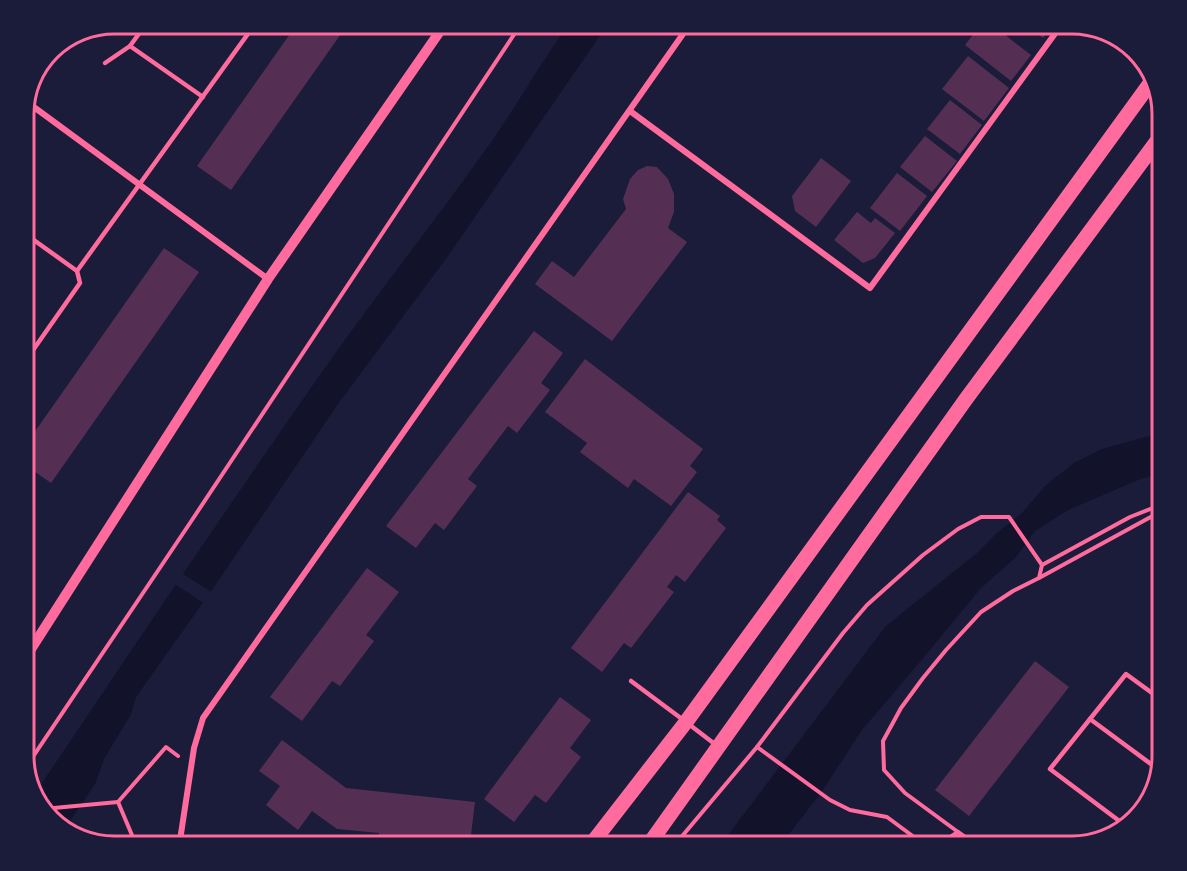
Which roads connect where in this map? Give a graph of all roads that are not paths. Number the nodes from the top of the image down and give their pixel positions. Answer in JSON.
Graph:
{"nodes":[{"id":1,"x":139,"y":34,"type":"edge"},
{"id":2,"x":248,"y":34,"type":"edge"},
{"id":3,"x":438,"y":34,"type":"edge"},
{"id":4,"x":683,"y":34,"type":"edge"},
{"id":5,"x":1055,"y":34,"type":"edge"},
{"id":6,"x":130,"y":46,"type":"junction"},
{"id":7,"x":105,"y":63,"type":"dead end"},
{"id":8,"x":1147,"y":87,"type":"edge"},
{"id":9,"x":203,"y":97,"type":"junction"},
{"id":10,"x":35,"y":108,"type":"edge"},
{"id":11,"x":630,"y":111,"type":"junction"},
{"id":12,"x":1152,"y":148,"type":"edge"},
{"id":13,"x":140,"y":184,"type":"junction"},
{"id":14,"x":35,"y":241,"type":"edge"},
{"id":15,"x":77,"y":271,"type":"junction"},
{"id":16,"x":268,"y":279,"type":"junction"},
{"id":17,"x":35,"y":347,"type":"edge"},
{"id":18,"x":35,"y":643,"type":"edge"},
{"id":19,"x":631,"y":681,"type":"dead end"},
{"id":20,"x":1152,"y":693,"type":"edge"},
{"id":21,"x":1090,"y":719,"type":"junction"},
{"id":22,"x":686,"y":722,"type":"junction"},
{"id":23,"x":718,"y":747,"type":"junction"},
{"id":24,"x":1151,"y":764,"type":"edge"},
{"id":25,"x":1119,"y":821,"type":"edge"},
{"id":26,"x":181,"y":836,"type":"edge"},
{"id":27,"x":598,"y":836,"type":"edge"},
{"id":28,"x":655,"y":836,"type":"edge"}],
"edges":[{"from":1,"to":6,"type":"lane"},
{"from":2,"to":9,"type":"lane"},
{"from":3,"to":16,"type":"street"},
{"from":4,"to":11,"type":"street"},
{"from":5,"to":11,"type":"street"},
{"from":6,"to":7,"type":"lane"},
{"from":6,"to":9,"type":"lane"},
{"from":8,"to":22,"type":"main road"},
{"from":9,"to":13,"type":"lane"},
{"from":10,"to":13,"type":"street"},
{"from":11,"to":26,"type":"street"},
{"from":12,"to":23,"type":"main road"},
{"from":13,"to":15,"type":"lane"},
{"from":13,"to":16,"type":"street"},
{"from":14,"to":15,"type":"lane"},
{"from":15,"to":17,"type":"lane"},
{"from":16,"to":18,"type":"street"},
{"from":19,"to":22,"type":"lane"},
{"from":20,"to":21,"type":"lane"},
{"from":21,"to":24,"type":"lane"},
{"from":21,"to":25,"type":"lane"},
{"from":22,"to":23,"type":"lane"},
{"from":22,"to":27,"type":"main road"},
{"from":23,"to":28,"type":"main road"}]}
